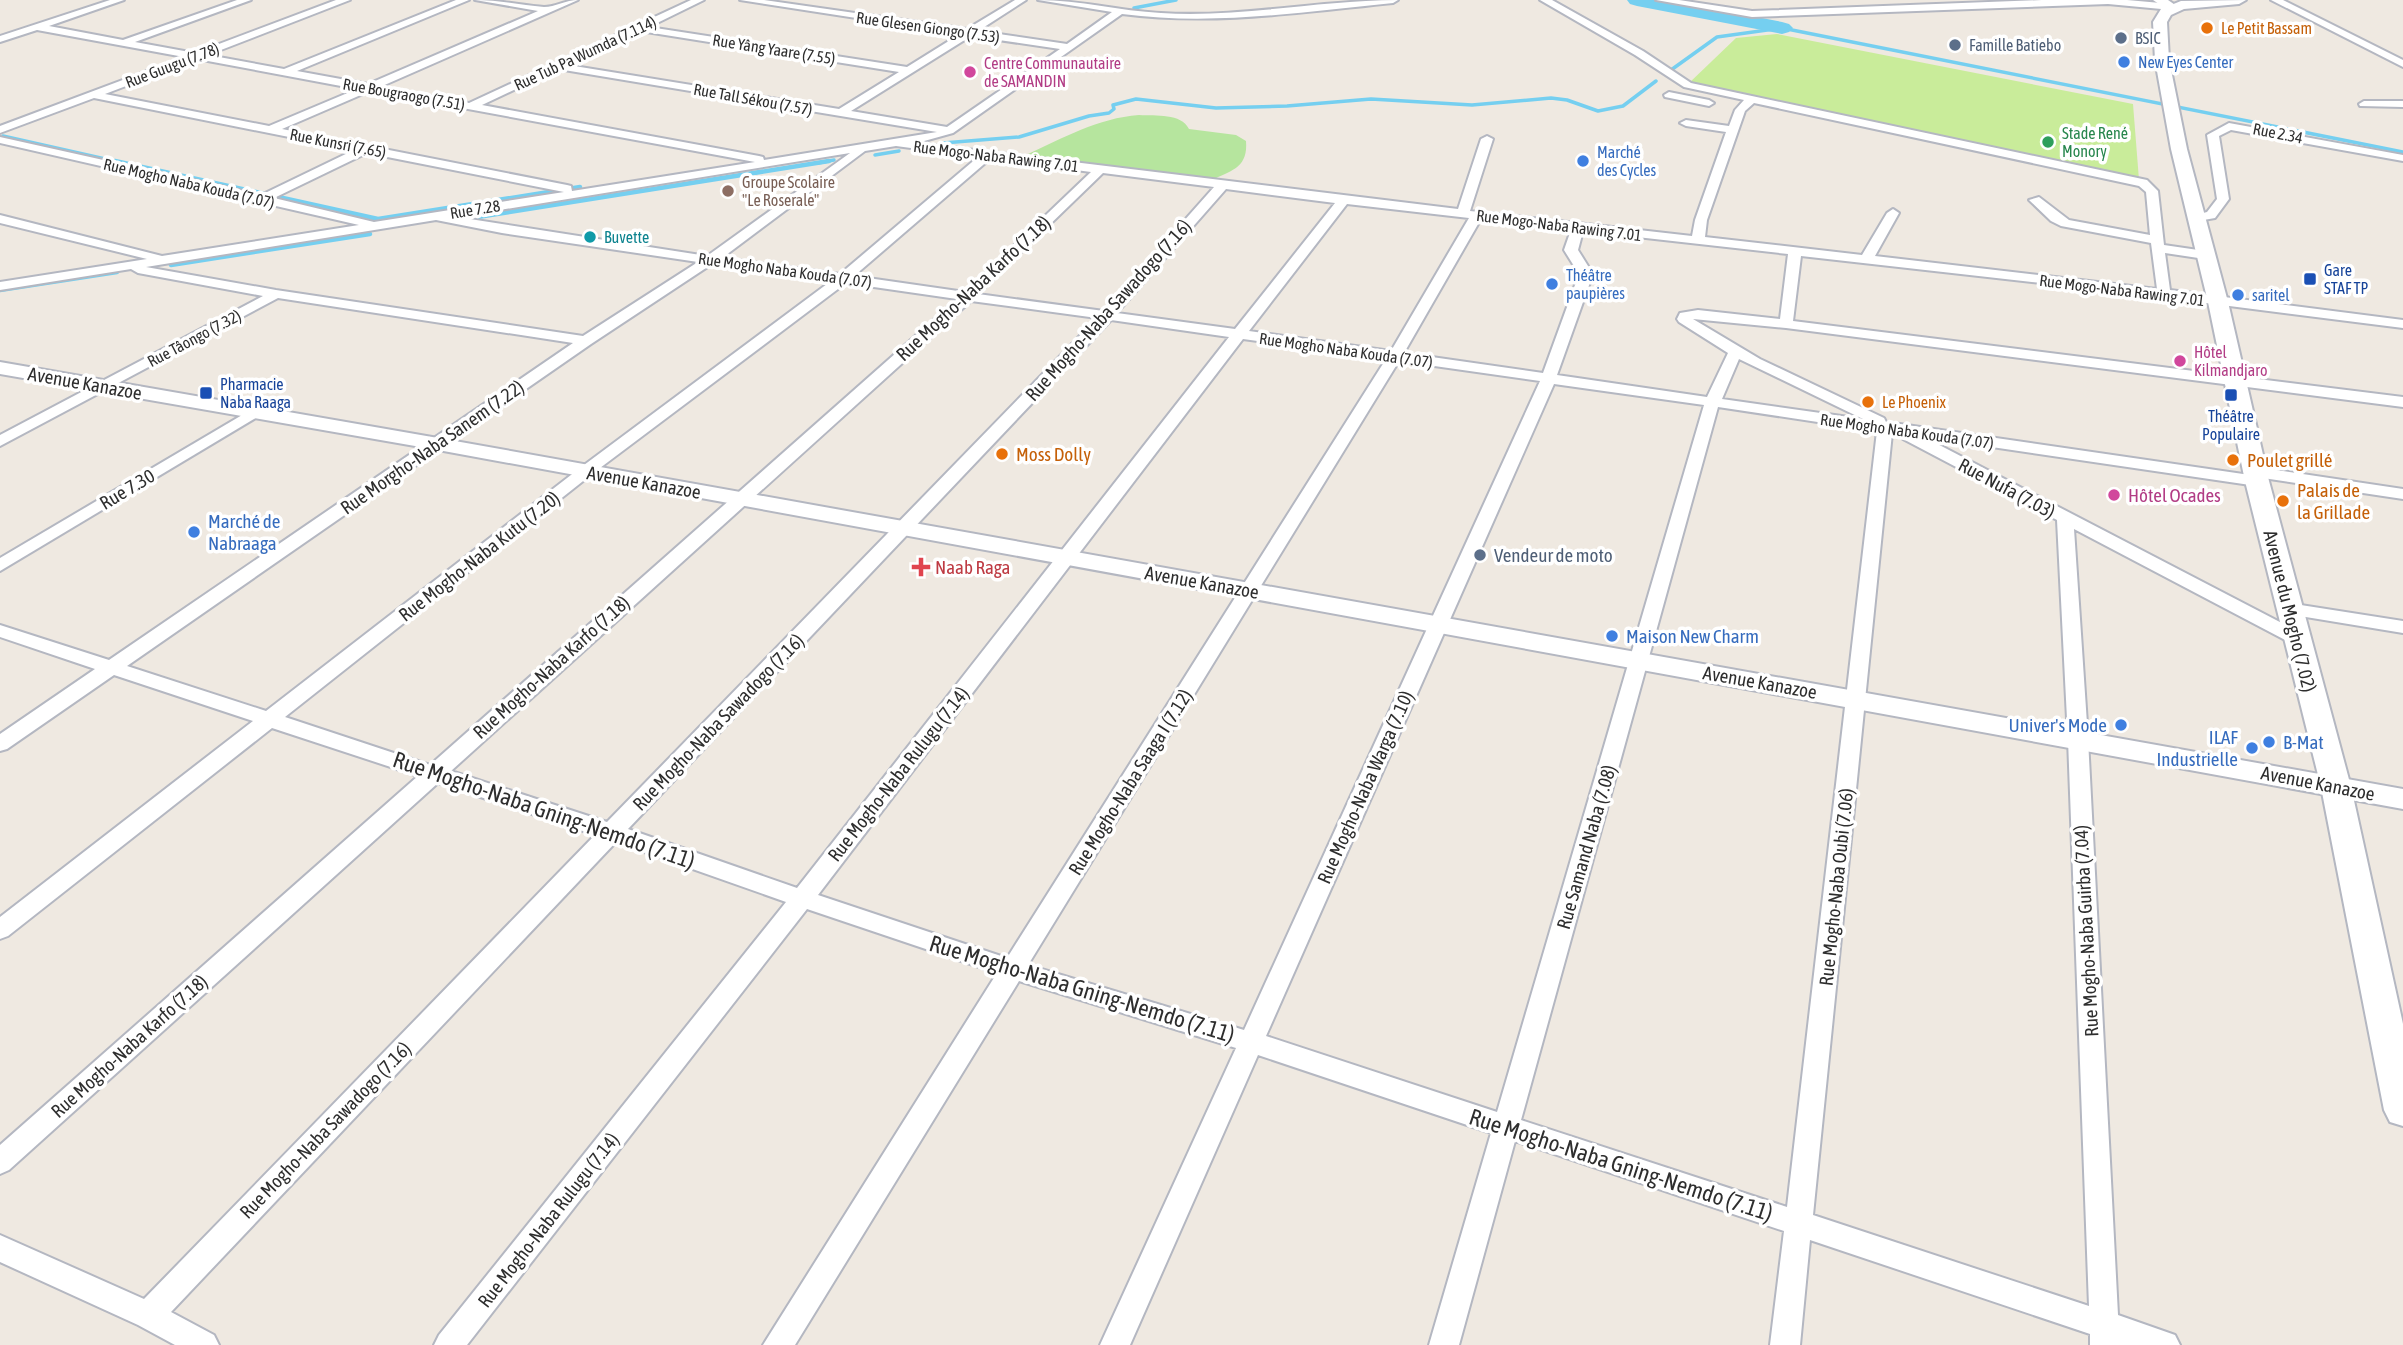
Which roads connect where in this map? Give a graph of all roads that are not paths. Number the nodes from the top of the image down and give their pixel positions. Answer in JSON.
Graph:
{"nodes":[{"id":1,"x":119,"y":0,"type":"edge"},
{"id":2,"x":246,"y":0,"type":"edge"},
{"id":3,"x":345,"y":0,"type":"edge"},
{"id":4,"x":464,"y":0,"type":"edge"},
{"id":5,"x":481,"y":0,"type":"edge"},
{"id":6,"x":573,"y":0,"type":"edge"},
{"id":7,"x":699,"y":0,"type":"edge"},
{"id":8,"x":746,"y":0,"type":"edge"},
{"id":9,"x":1021,"y":0,"type":"edge"},
{"id":10,"x":1043,"y":0,"type":"edge"},
{"id":11,"x":1394,"y":0,"type":"edge"},
{"id":12,"x":1545,"y":0,"type":"edge"},
{"id":13,"x":1661,"y":0,"type":"edge"},
{"id":14,"x":1695,"y":0,"type":"edge"},
{"id":15,"x":1816,"y":0,"type":"edge"},
{"id":16,"x":2239,"y":0,"type":"edge"},
{"id":17,"x":2276,"y":0,"type":"edge"},
{"id":18,"x":2048,"y":1,"type":"edge"},
{"id":19,"x":1929,"y":2,"type":"edge"},
{"id":20,"x":2166,"y":4,"type":"edge"},
{"id":21,"x":1710,"y":9,"type":"junction"},
{"id":22,"x":1828,"y":9,"type":"junction"},
{"id":23,"x":549,"y":11,"type":"junction"},
{"id":24,"x":1120,"y":11,"type":"junction"},
{"id":25,"x":37,"y":27,"type":"junction"},
{"id":26,"x":638,"y":28,"type":"junction"},
{"id":27,"x":968,"y":33,"type":"junction"},
{"id":28,"x":0,"y":39,"type":"edge"},
{"id":29,"x":125,"y":42,"type":"junction"},
{"id":30,"x":1069,"y":47,"type":"junction"},
{"id":31,"x":2403,"y":50,"type":"edge"},
{"id":32,"x":2376,"y":51,"type":"junction"},
{"id":33,"x":196,"y":56,"type":"junction"},
{"id":34,"x":2403,"y":64,"type":"edge"},
{"id":35,"x":557,"y":66,"type":"junction"},
{"id":36,"x":909,"y":70,"type":"junction"},
{"id":37,"x":285,"y":72,"type":"junction"},
{"id":38,"x":368,"y":88,"type":"junction"},
{"id":39,"x":1669,"y":94,"type":"dead end"},
{"id":40,"x":94,"y":95,"type":"junction"},
{"id":41,"x":1752,"y":99,"type":"junction"},
{"id":42,"x":2364,"y":104,"type":"dead end"},
{"id":43,"x":2403,"y":104,"type":"edge"},
{"id":44,"x":471,"y":106,"type":"junction"},
{"id":45,"x":1728,"y":107,"type":"junction"},
{"id":46,"x":839,"y":114,"type":"junction"},
{"id":47,"x":1686,"y":123,"type":"dead end"},
{"id":48,"x":0,"y":130,"type":"edge"},
{"id":49,"x":270,"y":130,"type":"junction"},
{"id":50,"x":1733,"y":130,"type":"junction"},
{"id":51,"x":949,"y":131,"type":"junction"},
{"id":52,"x":1487,"y":139,"type":"dead end"},
{"id":53,"x":0,"y":141,"type":"edge"},
{"id":54,"x":900,"y":144,"type":"junction"},
{"id":55,"x":366,"y":149,"type":"junction"},
{"id":56,"x":863,"y":149,"type":"junction"},
{"id":57,"x":989,"y":154,"type":"junction"},
{"id":58,"x":2403,"y":158,"type":"edge"},
{"id":59,"x":772,"y":162,"type":"junction"},
{"id":60,"x":1100,"y":169,"type":"junction"},
{"id":61,"x":1224,"y":183,"type":"junction"},
{"id":62,"x":581,"y":192,"type":"junction"},
{"id":63,"x":260,"y":200,"type":"junction"},
{"id":64,"x":1344,"y":200,"type":"junction"},
{"id":65,"x":2035,"y":200,"type":"dead end"},
{"id":66,"x":1893,"y":213,"type":"dead end"},
{"id":67,"x":1470,"y":214,"type":"junction"},
{"id":68,"x":435,"y":216,"type":"junction"},
{"id":69,"x":0,"y":219,"type":"edge"},
{"id":70,"x":2196,"y":219,"type":"junction"},
{"id":71,"x":379,"y":225,"type":"junction"},
{"id":72,"x":1578,"y":227,"type":"junction"},
{"id":73,"x":1698,"y":242,"type":"junction"},
{"id":74,"x":2158,"y":244,"type":"junction"},
{"id":75,"x":1795,"y":253,"type":"junction"},
{"id":76,"x":2205,"y":255,"type":"junction"},
{"id":77,"x":166,"y":259,"type":"junction"},
{"id":78,"x":709,"y":260,"type":"junction"},
{"id":79,"x":1866,"y":260,"type":"junction"},
{"id":80,"x":123,"y":266,"type":"junction"},
{"id":81,"x":844,"y":278,"type":"junction"},
{"id":82,"x":0,"y":286,"type":"edge"},
{"id":83,"x":276,"y":294,"type":"junction"},
{"id":84,"x":2164,"y":295,"type":"junction"},
{"id":85,"x":967,"y":298,"type":"junction"},
{"id":86,"x":2218,"y":302,"type":"junction"},
{"id":87,"x":1105,"y":317,"type":"junction"},
{"id":88,"x":1786,"y":324,"type":"junction"},
{"id":89,"x":2403,"y":324,"type":"edge"},
{"id":90,"x":1236,"y":335,"type":"junction"},
{"id":91,"x":586,"y":341,"type":"junction"},
{"id":92,"x":1736,"y":351,"type":"junction"},
{"id":93,"x":1395,"y":356,"type":"junction"},
{"id":94,"x":0,"y":368,"type":"edge"},
{"id":95,"x":1549,"y":378,"type":"junction"},
{"id":96,"x":2235,"y":380,"type":"junction"},
{"id":97,"x":104,"y":386,"type":"junction"},
{"id":98,"x":2403,"y":402,"type":"edge"},
{"id":99,"x":1712,"y":403,"type":"junction"},
{"id":100,"x":254,"y":413,"type":"junction"},
{"id":101,"x":1890,"y":429,"type":"junction"},
{"id":102,"x":0,"y":441,"type":"edge"},
{"id":103,"x":438,"y":443,"type":"junction"},
{"id":104,"x":586,"y":471,"type":"junction"},
{"id":105,"x":2257,"y":476,"type":"junction"},
{"id":106,"x":2403,"y":494,"type":"edge"},
{"id":107,"x":740,"y":499,"type":"junction"},
{"id":108,"x":2064,"y":518,"type":"junction"},
{"id":109,"x":903,"y":529,"type":"junction"},
{"id":110,"x":1065,"y":557,"type":"junction"},
{"id":111,"x":0,"y":566,"type":"edge"},
{"id":112,"x":1248,"y":590,"type":"junction"},
{"id":113,"x":2288,"y":609,"type":"junction"},
{"id":114,"x":1437,"y":626,"type":"junction"},
{"id":115,"x":2403,"y":628,"type":"edge"},
{"id":116,"x":0,"y":631,"type":"edge"},
{"id":117,"x":2296,"y":639,"type":"junction"},
{"id":118,"x":1638,"y":660,"type":"junction"},
{"id":119,"x":113,"y":667,"type":"junction"},
{"id":120,"x":1856,"y":699,"type":"junction"},
{"id":121,"x":271,"y":720,"type":"junction"},
{"id":122,"x":2078,"y":739,"type":"junction"},
{"id":123,"x":0,"y":744,"type":"edge"},
{"id":124,"x":433,"y":772,"type":"junction"},
{"id":125,"x":2336,"y":787,"type":"junction"},
{"id":126,"x":2403,"y":799,"type":"edge"},
{"id":127,"x":612,"y":832,"type":"junction"},
{"id":128,"x":802,"y":899,"type":"junction"},
{"id":129,"x":0,"y":930,"type":"edge"},
{"id":130,"x":1014,"y":970,"type":"junction"},
{"id":131,"x":1251,"y":1042,"type":"junction"},
{"id":132,"x":2403,"y":1110,"type":"edge"},
{"id":133,"x":1507,"y":1127,"type":"junction"},
{"id":134,"x":0,"y":1162,"type":"edge"},
{"id":135,"x":1799,"y":1224,"type":"junction"},
{"id":136,"x":0,"y":1248,"type":"edge"},
{"id":137,"x":148,"y":1315,"type":"junction"},
{"id":138,"x":2104,"y":1335,"type":"edge"},
{"id":139,"x":204,"y":1345,"type":"edge"},
{"id":140,"x":449,"y":1345,"type":"edge"},
{"id":141,"x":778,"y":1345,"type":"edge"},
{"id":142,"x":1115,"y":1345,"type":"edge"},
{"id":143,"x":1444,"y":1345,"type":"edge"},
{"id":144,"x":1785,"y":1345,"type":"edge"},
{"id":145,"x":2165,"y":1345,"type":"edge"}],
"edges":[{"from":1,"to":25,"type":"street"},
{"from":2,"to":29,"type":"street"},
{"from":3,"to":33,"type":"street","name":"Rue Guugu (7.78)"},
{"from":4,"to":37,"type":"street"},
{"from":5,"to":23,"type":"street"},
{"from":6,"to":23,"type":"street"},
{"from":7,"to":26,"type":"street","name":"Rue Tub Pa Wumda (7.114)"},
{"from":8,"to":27,"type":"street","name":"Rue Glesen Giongo (7.53)"},
{"from":9,"to":27,"type":"street"},
{"from":10,"to":24,"type":"street"},
{"from":11,"to":24,"type":"street"},
{"from":12,"to":41,"type":"street"},
{"from":13,"to":21,"type":"street"},
{"from":14,"to":21,"type":"street"},
{"from":15,"to":22,"type":"street"},
{"from":16,"to":20,"type":"main road"},
{"from":17,"to":32,"type":"street"},
{"from":18,"to":19,"type":"street"},
{"from":18,"to":20,"type":"street"},
{"from":19,"to":22,"type":"street"},
{"from":20,"to":70,"type":"main road","name":"Avenue du Mogho (7.02)"},
{"from":21,"to":22,"type":"street"},
{"from":23,"to":38,"type":"street"},
{"from":24,"to":30,"type":"street"},
{"from":25,"to":28,"type":"street"},
{"from":25,"to":29,"type":"street","name":"Rue Bougraogo (7.51)"},
{"from":26,"to":35,"type":"street","name":"Rue Tub Pa Wumda (7.114)"},
{"from":26,"to":36,"type":"street","name":"Rue Yâng Yaare (7.55)"},
{"from":27,"to":30,"type":"street","name":"Rue Glesen Giongo (7.53)"},
{"from":27,"to":36,"type":"street"},
{"from":29,"to":33,"type":"street","name":"Rue Bougraogo (7.51)"},
{"from":30,"to":51,"type":"street"},
{"from":31,"to":32,"type":"street"},
{"from":32,"to":34,"type":"street"},
{"from":33,"to":37,"type":"street","name":"Rue Bougraogo (7.51)"},
{"from":33,"to":40,"type":"street","name":"Rue Guugu (7.78)"},
{"from":35,"to":44,"type":"street","name":"Rue Tub Pa Wumda (7.114)"},
{"from":35,"to":46,"type":"street","name":"Rue Tall Sékou (7.57)"},
{"from":36,"to":46,"type":"street"},
{"from":37,"to":38,"type":"street","name":"Rue Bougraogo (7.51)"},
{"from":38,"to":44,"type":"street","name":"Rue Bougraogo (7.51)"},
{"from":38,"to":49,"type":"street"},
{"from":39,"to":45,"type":"street"},
{"from":40,"to":48,"type":"street","name":"Rue Guugu (7.78)"},
{"from":40,"to":49,"type":"street","name":"Rue Kunsri (7.65)"},
{"from":41,"to":45,"type":"street"},
{"from":41,"to":74,"type":"street"},
{"from":42,"to":43,"type":"street"},
{"from":44,"to":59,"type":"street","name":"Rue Bougraogo (7.51)"},
{"from":45,"to":50,"type":"street"},
{"from":46,"to":51,"type":"street","name":"Rue Tall Sékou (7.57)"},
{"from":47,"to":50,"type":"street"},
{"from":49,"to":55,"type":"street","name":"Rue Kunsri (7.65)"},
{"from":50,"to":73,"type":"street"},
{"from":51,"to":54,"type":"street","name":"Rue 7.28"},
{"from":52,"to":67,"type":"street","name":"Rue Mogho-Naba Saaga I (7.12)"},
{"from":53,"to":63,"type":"street","name":"Rue Mogho Naba Kouda (7.07)"},
{"from":54,"to":56,"type":"street","name":"Rue 7.28"},
{"from":54,"to":57,"type":"street","name":"Rue Mogo-Naba Rawing 7.01"},
{"from":55,"to":62,"type":"street","name":"Rue Kunsri (7.65)"},
{"from":55,"to":63,"type":"street"},
{"from":56,"to":59,"type":"street","name":"Rue 7.28"},
{"from":56,"to":78,"type":"street","name":"Rue Morgho-Naba Sanem (7.22)"},
{"from":57,"to":60,"type":"street","name":"Rue Mogo-Naba Rawing 7.01"},
{"from":57,"to":81,"type":"street","name":"Rue Mogho-Naba Kutu (7.20)"},
{"from":58,"to":70,"type":"street","name":"Rue 2.34"},
{"from":59,"to":62,"type":"street","name":"Rue 7.28"},
{"from":60,"to":61,"type":"street","name":"Rue Mogo-Naba Rawing 7.01"},
{"from":60,"to":85,"type":"street","name":"Rue Mogho-Naba Karfo (7.18)"},
{"from":61,"to":64,"type":"street","name":"Rue Mogo-Naba Rawing 7.01"},
{"from":61,"to":87,"type":"street","name":"Rue Mogho-Naba Sawadogo (7.16)"},
{"from":62,"to":68,"type":"street","name":"Rue 7.28"},
{"from":63,"to":71,"type":"street","name":"Rue Mogho Naba Kouda (7.07)"},
{"from":64,"to":67,"type":"street","name":"Rue Mogo-Naba Rawing 7.01"},
{"from":64,"to":90,"type":"street","name":"Rue Mogho-Naba Rulugu (7.14)"},
{"from":65,"to":74,"type":"street"},
{"from":66,"to":79,"type":"street"},
{"from":67,"to":72,"type":"street","name":"Rue Mogo-Naba Rawing 7.01"},
{"from":67,"to":93,"type":"street","name":"Rue Mogho-Naba Saaga I (7.12)"},
{"from":68,"to":71,"type":"street","name":"Rue 7.28"},
{"from":68,"to":78,"type":"street","name":"Rue Mogho Naba Kouda (7.07)"},
{"from":69,"to":77,"type":"street"},
{"from":70,"to":76,"type":"main road","name":"Avenue du Mogho (7.02)"},
{"from":71,"to":77,"type":"street","name":"Rue 7.28"},
{"from":72,"to":73,"type":"street","name":"Rue Mogo-Naba Rawing 7.01"},
{"from":72,"to":95,"type":"street","name":"Rue Mogho-Naba Warga (7.10)"},
{"from":73,"to":75,"type":"street","name":"Rue Mogo-Naba Rawing 7.01"},
{"from":74,"to":76,"type":"street"},
{"from":74,"to":84,"type":"street"},
{"from":75,"to":79,"type":"street","name":"Rue Mogo-Naba Rawing 7.01"},
{"from":75,"to":88,"type":"street"},
{"from":76,"to":86,"type":"main road","name":"Avenue du Mogho (7.02)"},
{"from":77,"to":80,"type":"street","name":"Rue 7.28"},
{"from":78,"to":81,"type":"street","name":"Rue Mogho Naba Kouda (7.07)"},
{"from":78,"to":91,"type":"street","name":"Rue Morgho-Naba Sanem (7.22)"},
{"from":79,"to":84,"type":"street","name":"Rue Mogo-Naba Rawing 7.01"},
{"from":80,"to":82,"type":"street","name":"Rue 7.28"},
{"from":80,"to":83,"type":"street"},
{"from":81,"to":85,"type":"street","name":"Rue Mogho Naba Kouda (7.07)"},
{"from":81,"to":104,"type":"street","name":"Rue Mogho-Naba Kutu (7.20)"},
{"from":83,"to":91,"type":"street"},
{"from":83,"to":97,"type":"street","name":"Rue Tâongo (7.32)"},
{"from":84,"to":86,"type":"street","name":"Rue Mogo-Naba Rawing 7.01"},
{"from":85,"to":87,"type":"street","name":"Rue Mogho Naba Kouda (7.07)"},
{"from":85,"to":107,"type":"street","name":"Rue Mogho-Naba Karfo (7.18)"},
{"from":86,"to":89,"type":"street","name":"Rue Mogo-Naba Rawing 7.01"},
{"from":86,"to":96,"type":"main road","name":"Avenue du Mogho (7.02)"},
{"from":87,"to":90,"type":"street","name":"Rue Mogho Naba Kouda (7.07)"},
{"from":87,"to":109,"type":"street","name":"Rue Mogho-Naba Sawadogo (7.16)"},
{"from":88,"to":92,"type":"street","name":"Rue Nufa (7.03)"},
{"from":88,"to":96,"type":"street"},
{"from":90,"to":93,"type":"street","name":"Rue Mogho Naba Kouda (7.07)"},
{"from":90,"to":110,"type":"street","name":"Rue Mogho-Naba Rulugu (7.14)"},
{"from":91,"to":103,"type":"street","name":"Rue Morgho-Naba Sanem (7.22)"},
{"from":92,"to":99,"type":"street","name":"Rue Samand Naba (7.08)"},
{"from":92,"to":101,"type":"street","name":"Rue Nufa (7.03)"},
{"from":93,"to":95,"type":"street","name":"Rue Mogho Naba Kouda (7.07)"},
{"from":93,"to":112,"type":"street","name":"Rue Mogho-Naba Saaga I (7.12)"},
{"from":94,"to":97,"type":"street","name":"Avenue Kanazoe"},
{"from":95,"to":99,"type":"street","name":"Rue Mogho Naba Kouda (7.07)"},
{"from":95,"to":114,"type":"street","name":"Rue Mogho-Naba Warga (7.10)"},
{"from":96,"to":98,"type":"street"},
{"from":96,"to":105,"type":"main road","name":"Avenue du Mogho (7.02)"},
{"from":97,"to":100,"type":"street","name":"Avenue Kanazoe"},
{"from":97,"to":102,"type":"street","name":"Rue Tâongo (7.32)"},
{"from":99,"to":101,"type":"street","name":"Rue Mogho Naba Kouda (7.07)"},
{"from":99,"to":118,"type":"street","name":"Rue Samand Naba (7.08)"},
{"from":100,"to":103,"type":"street","name":"Avenue Kanazoe"},
{"from":100,"to":111,"type":"street","name":"Rue 7.30"},
{"from":101,"to":105,"type":"street","name":"Rue Mogho Naba Kouda (7.07)"},
{"from":101,"to":108,"type":"street","name":"Rue Nufa (7.03)"},
{"from":101,"to":120,"type":"street","name":"Rue Mogho-Naba Oubi (7.06)"},
{"from":103,"to":104,"type":"street","name":"Avenue Kanazoe"},
{"from":103,"to":119,"type":"street","name":"Rue Morgho-Naba Sanem (7.22)"},
{"from":104,"to":107,"type":"street","name":"Avenue Kanazoe"},
{"from":104,"to":121,"type":"street","name":"Rue Mogho-Naba Kutu (7.20)"},
{"from":105,"to":106,"type":"street","name":"Rue Mogho Naba Kouda (7.07)"},
{"from":105,"to":113,"type":"main road","name":"Avenue du Mogho (7.02)"},
{"from":107,"to":109,"type":"street","name":"Avenue Kanazoe"},
{"from":107,"to":124,"type":"street","name":"Rue Mogho-Naba Karfo (7.18)"},
{"from":108,"to":117,"type":"street","name":"Rue Nufa (7.03)"},
{"from":108,"to":122,"type":"street","name":"Rue Mogho-Naba Guirba (7.04)"},
{"from":109,"to":110,"type":"street","name":"Avenue Kanazoe"},
{"from":109,"to":127,"type":"street","name":"Rue Mogho-Naba Sawadogo (7.16)"},
{"from":110,"to":112,"type":"street","name":"Avenue Kanazoe"},
{"from":110,"to":128,"type":"street","name":"Rue Mogho-Naba Rulugu (7.14)"},
{"from":112,"to":114,"type":"street","name":"Avenue Kanazoe"},
{"from":112,"to":130,"type":"street","name":"Rue Mogho-Naba Saaga I (7.12)"},
{"from":113,"to":115,"type":"street"},
{"from":113,"to":117,"type":"main road","name":"Avenue du Mogho (7.02)"},
{"from":114,"to":118,"type":"street","name":"Avenue Kanazoe"},
{"from":114,"to":131,"type":"street","name":"Rue Mogho-Naba Warga (7.10)"},
{"from":116,"to":119,"type":"street","name":"Rue Mogho-Naba Gning-Nemdo (7.11)"},
{"from":117,"to":125,"type":"main road","name":"Avenue du Mogho (7.02)"},
{"from":118,"to":120,"type":"street","name":"Avenue Kanazoe"},
{"from":118,"to":133,"type":"street","name":"Rue Samand Naba (7.08)"},
{"from":119,"to":121,"type":"street","name":"Rue Mogho-Naba Gning-Nemdo (7.11)"},
{"from":119,"to":123,"type":"street","name":"Rue Morgho-Naba Sanem (7.22)"},
{"from":120,"to":122,"type":"street","name":"Avenue Kanazoe"},
{"from":120,"to":135,"type":"street","name":"Rue Mogho-Naba Oubi (7.06)"},
{"from":121,"to":124,"type":"street","name":"Rue Mogho-Naba Gning-Nemdo (7.11)"},
{"from":121,"to":129,"type":"street","name":"Rue Mogho-Naba Kutu (7.20)"},
{"from":122,"to":125,"type":"street","name":"Avenue Kanazoe"},
{"from":122,"to":138,"type":"street","name":"Rue Mogho-Naba Guirba (7.04)"},
{"from":124,"to":127,"type":"street","name":"Rue Mogho-Naba Gning-Nemdo (7.11)"},
{"from":124,"to":134,"type":"street","name":"Rue Mogho-Naba Karfo (7.18)"},
{"from":125,"to":126,"type":"street","name":"Avenue Kanazoe"},
{"from":125,"to":132,"type":"main road","name":"Avenue du Mogho (7.02)"},
{"from":127,"to":128,"type":"street","name":"Rue Mogho-Naba Gning-Nemdo (7.11)"},
{"from":127,"to":137,"type":"street","name":"Rue Mogho-Naba Sawadogo (7.16)"},
{"from":128,"to":130,"type":"street","name":"Rue Mogho-Naba Gning-Nemdo (7.11)"},
{"from":128,"to":140,"type":"street","name":"Rue Mogho-Naba Rulugu (7.14)"},
{"from":130,"to":131,"type":"street","name":"Rue Mogho-Naba Gning-Nemdo (7.11)"},
{"from":130,"to":141,"type":"street","name":"Rue Mogho-Naba Saaga I (7.12)"},
{"from":131,"to":133,"type":"street","name":"Rue Mogho-Naba Gning-Nemdo (7.11)"},
{"from":131,"to":142,"type":"street","name":"Rue Mogho-Naba Warga (7.10)"},
{"from":133,"to":135,"type":"street","name":"Rue Mogho-Naba Gning-Nemdo (7.11)"},
{"from":133,"to":143,"type":"street","name":"Rue Samand Naba (7.08)"},
{"from":135,"to":138,"type":"street","name":"Rue Mogho-Naba Gning-Nemdo (7.11)"},
{"from":135,"to":144,"type":"street","name":"Rue Mogho-Naba Oubi (7.06)"},
{"from":136,"to":137,"type":"street"},
{"from":137,"to":139,"type":"street"},
{"from":138,"to":145,"type":"street","name":"Rue Mogho-Naba Gning-Nemdo (7.11)"}]}
